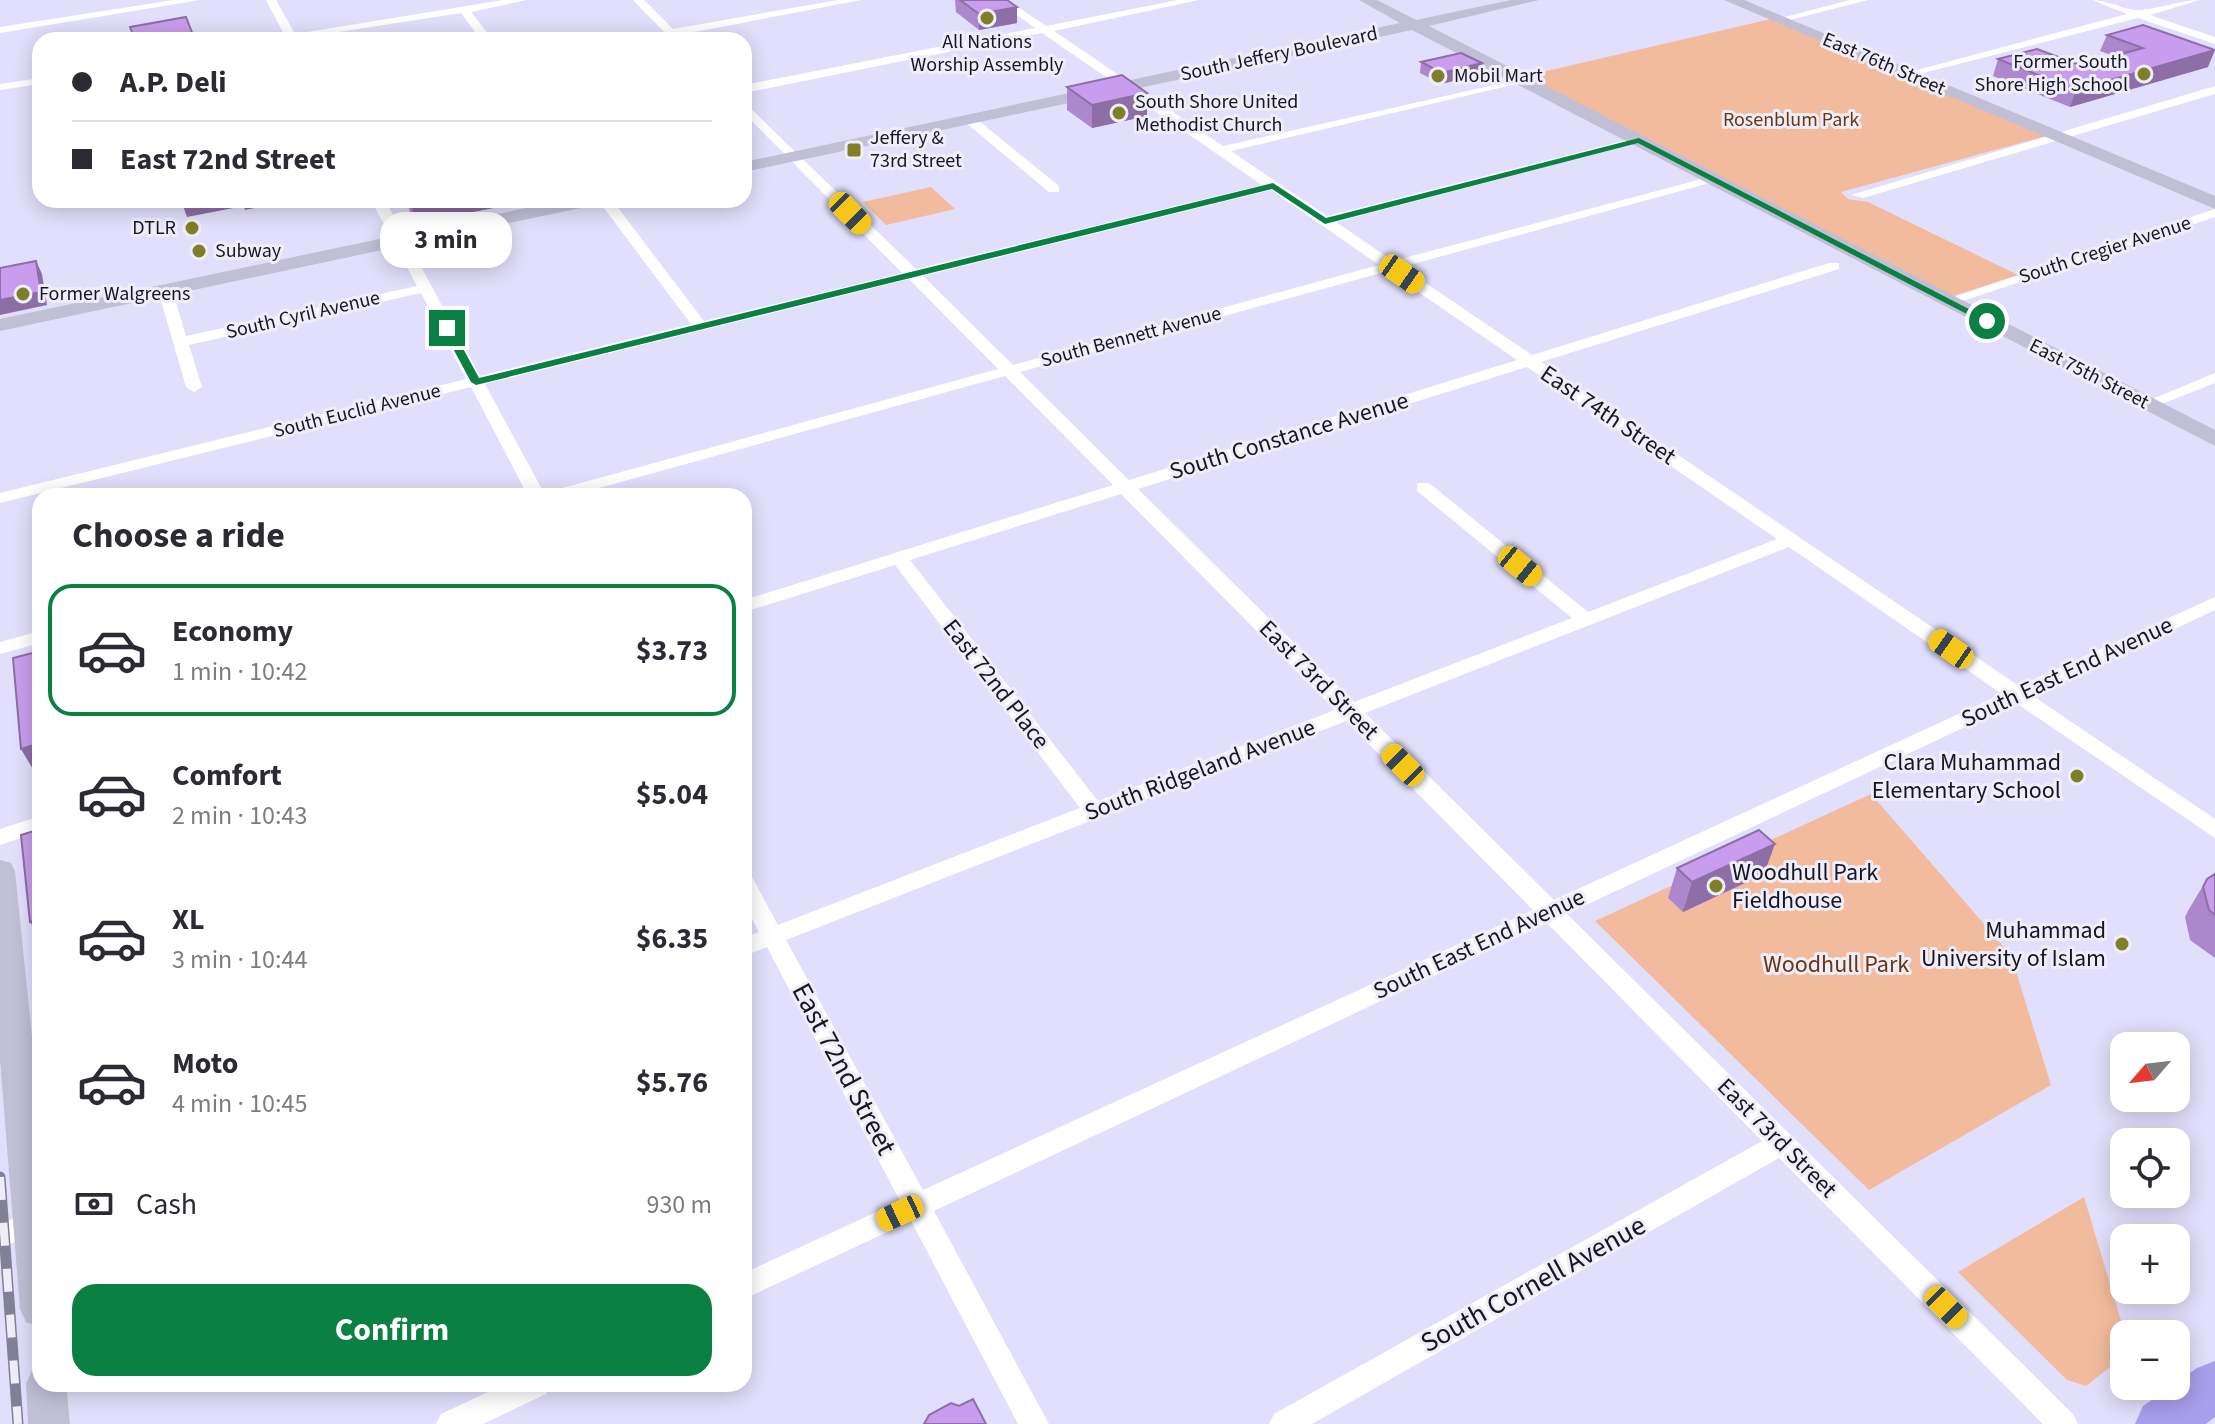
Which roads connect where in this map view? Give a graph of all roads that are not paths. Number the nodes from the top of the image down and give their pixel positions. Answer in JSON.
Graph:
{"nodes":[{"id":1,"x":195,"y":0,"type":"edge"},
{"id":2,"x":271,"y":0,"type":"edge"},
{"id":3,"x":522,"y":0,"type":"edge"},
{"id":4,"x":638,"y":0,"type":"edge"},
{"id":5,"x":856,"y":0,"type":"edge"},
{"id":6,"x":1001,"y":0,"type":"edge"},
{"id":7,"x":1194,"y":0,"type":"edge"},
{"id":8,"x":1366,"y":0,"type":"edge"},
{"id":9,"x":1532,"y":0,"type":"edge"},
{"id":10,"x":1731,"y":0,"type":"edge"},
{"id":11,"x":1863,"y":0,"type":"edge"},
{"id":12,"x":2097,"y":0,"type":"edge"},
{"id":13,"x":2195,"y":0,"type":"edge"},
{"id":14,"x":464,"y":10,"type":"junction"},
{"id":15,"x":2139,"y":15,"type":"junction"},
{"id":16,"x":1778,"y":20,"type":"junction"},
{"id":17,"x":1415,"y":25,"type":"junction"},
{"id":18,"x":1043,"y":29,"type":"junction"},
{"id":19,"x":0,"y":30,"type":"edge"},
{"id":20,"x":288,"y":32,"type":"edge"},
{"id":21,"x":334,"y":32,"type":"edge"},
{"id":22,"x":481,"y":32,"type":"edge"},
{"id":23,"x":669,"y":32,"type":"edge"},
{"id":24,"x":699,"y":32,"type":"edge"},
{"id":25,"x":2215,"y":41,"type":"edge"},
{"id":26,"x":1908,"y":74,"type":"junction"},
{"id":27,"x":1521,"y":80,"type":"junction"},
{"id":28,"x":32,"y":82,"type":"edge"},
{"id":29,"x":1126,"y":86,"type":"junction"},
{"id":30,"x":0,"y":87,"type":"edge"},
{"id":31,"x":752,"y":87,"type":"edge"},
{"id":32,"x":2215,"y":90,"type":"edge"},
{"id":33,"x":752,"y":114,"type":"edge"},
{"id":34,"x":969,"y":119,"type":"junction"},
{"id":35,"x":2056,"y":137,"type":"junction"},
{"id":36,"x":1639,"y":141,"type":"junction"},
{"id":37,"x":1221,"y":150,"type":"junction"},
{"id":38,"x":794,"y":156,"type":"junction"},
{"id":39,"x":752,"y":165,"type":"edge"},
{"id":40,"x":1712,"y":178,"type":"junction"},
{"id":41,"x":1273,"y":186,"type":"junction"},
{"id":42,"x":1054,"y":189,"type":"dead end"},
{"id":43,"x":1858,"y":195,"type":"dead end"},
{"id":44,"x":2215,"y":203,"type":"edge"},
{"id":45,"x":382,"y":208,"type":"edge"},
{"id":46,"x":552,"y":208,"type":"edge"},
{"id":47,"x":611,"y":208,"type":"edge"},
{"id":48,"x":2215,"y":213,"type":"edge"},
{"id":49,"x":1325,"y":221,"type":"junction"},
{"id":50,"x":400,"y":240,"type":"junction"},
{"id":51,"x":1834,"y":266,"type":"dead end"},
{"id":52,"x":1391,"y":267,"type":"junction"},
{"id":53,"x":912,"y":274,"type":"junction"},
{"id":54,"x":425,"y":288,"type":"junction"},
{"id":55,"x":165,"y":290,"type":"junction"},
{"id":56,"x":1949,"y":301,"type":"junction"},
{"id":57,"x":0,"y":325,"type":"edge"},
{"id":58,"x":700,"y":326,"type":"junction"},
{"id":59,"x":181,"y":342,"type":"junction"},
{"id":60,"x":1530,"y":362,"type":"junction"},
{"id":61,"x":1009,"y":371,"type":"junction"},
{"id":62,"x":2215,"y":378,"type":"edge"},
{"id":63,"x":476,"y":382,"type":"junction"},
{"id":64,"x":194,"y":387,"type":"dead end"},
{"id":65,"x":2148,"y":404,"type":"junction"},
{"id":66,"x":2215,"y":439,"type":"edge"},
{"id":67,"x":1125,"y":487,"type":"junction"},
{"id":68,"x":1423,"y":487,"type":"dead end"},
{"id":69,"x":41,"y":488,"type":"edge"},
{"id":70,"x":533,"y":488,"type":"edge"},
{"id":71,"x":580,"y":488,"type":"edge"},
{"id":72,"x":32,"y":490,"type":"edge"},
{"id":73,"x":0,"y":498,"type":"edge"},
{"id":74,"x":1791,"y":540,"type":"junction"},
{"id":75,"x":899,"y":558,"type":"junction"},
{"id":76,"x":752,"y":604,"type":"edge"},
{"id":77,"x":2214,"y":606,"type":"edge"},
{"id":78,"x":1586,"y":620,"type":"junction"},
{"id":79,"x":32,"y":639,"type":"edge"},
{"id":80,"x":0,"y":648,"type":"edge"},
{"id":81,"x":2018,"y":695,"type":"junction"},
{"id":82,"x":1350,"y":711,"type":"junction"},
{"id":83,"x":1094,"y":811,"type":"junction"},
{"id":84,"x":32,"y":827,"type":"edge"},
{"id":85,"x":2215,"y":830,"type":"edge"},
{"id":86,"x":0,"y":837,"type":"edge"},
{"id":87,"x":0,"y":871,"type":"edge"},
{"id":88,"x":752,"y":898,"type":"edge"},
{"id":89,"x":1550,"y":912,"type":"junction"},
{"id":90,"x":772,"y":936,"type":"junction"},
{"id":91,"x":752,"y":944,"type":"edge"},
{"id":92,"x":4,"y":953,"type":"edge"},
{"id":93,"x":1782,"y":1143,"type":"junction"},
{"id":94,"x":917,"y":1205,"type":"junction"},
{"id":95,"x":24,"y":1226,"type":"edge"},
{"id":96,"x":32,"y":1268,"type":"edge"},
{"id":97,"x":752,"y":1282,"type":"edge"},
{"id":98,"x":2215,"y":1386,"type":"edge"},
{"id":99,"x":47,"y":1392,"type":"edge"},
{"id":100,"x":519,"y":1392,"type":"edge"},
{"id":101,"x":49,"y":1424,"type":"edge"},
{"id":102,"x":451,"y":1424,"type":"edge"},
{"id":103,"x":1034,"y":1424,"type":"edge"},
{"id":104,"x":1284,"y":1424,"type":"edge"},
{"id":105,"x":2063,"y":1424,"type":"edge"},
{"id":106,"x":2162,"y":1424,"type":"edge"}],
"edges":[{"from":1,"to":19,"type":"street"},
{"from":2,"to":20,"type":"street"},
{"from":3,"to":14,"type":"street"},
{"from":4,"to":23,"type":"street"},
{"from":5,"to":24,"type":"street"},
{"from":6,"to":18,"type":"street","name":"East 74th Street"},
{"from":7,"to":18,"type":"street"},
{"from":8,"to":17,"type":"street","name":"East 75th Street"},
{"from":9,"to":17,"type":"street","name":"South Jeffery Boulevard"},
{"from":10,"to":16,"type":"street","name":"East 76th Street"},
{"from":11,"to":16,"type":"street"},
{"from":12,"to":15,"type":"street"},
{"from":13,"to":15,"type":"street"},
{"from":14,"to":21,"type":"street"},
{"from":14,"to":22,"type":"street"},
{"from":15,"to":25,"type":"street"},
{"from":15,"to":26,"type":"street"},
{"from":16,"to":26,"type":"street","name":"East 76th Street"},
{"from":17,"to":27,"type":"street","name":"East 75th Street"},
{"from":17,"to":29,"type":"street","name":"South Jeffery Boulevard"},
{"from":18,"to":29,"type":"street","name":"East 74th Street"},
{"from":18,"to":31,"type":"street"},
{"from":26,"to":35,"type":"street","name":"East 76th Street"},
{"from":27,"to":36,"type":"street","name":"East 75th Street"},
{"from":27,"to":37,"type":"street"},
{"from":28,"to":30,"type":"street"},
{"from":29,"to":34,"type":"street","name":"South Jeffery Boulevard"},
{"from":29,"to":37,"type":"street","name":"East 74th Street"},
{"from":32,"to":35,"type":"street"},
{"from":33,"to":38,"type":"street","name":"East 73rd Street"},
{"from":34,"to":38,"type":"street","name":"South Jeffery Boulevard"},
{"from":34,"to":42,"type":"street"},
{"from":35,"to":43,"type":"street"},
{"from":35,"to":44,"type":"street","name":"East 76th Street"},
{"from":36,"to":40,"type":"street","name":"East 75th Street"},
{"from":36,"to":49,"type":"street"},
{"from":37,"to":41,"type":"street","name":"East 74th Street"},
{"from":38,"to":39,"type":"street","name":"South Jeffery Boulevard"},
{"from":38,"to":53,"type":"street","name":"East 73rd Street"},
{"from":40,"to":52,"type":"street","name":"South Bennett Avenue"},
{"from":40,"to":56,"type":"street","name":"East 75th Street"},
{"from":41,"to":49,"type":"street","name":"East 74th Street"},
{"from":41,"to":53,"type":"street","name":"South Euclid Avenue"},
{"from":45,"to":50,"type":"street"},
{"from":46,"to":50,"type":"street"},
{"from":47,"to":58,"type":"street"},
{"from":48,"to":56,"type":"street","name":"South Cregier Avenue"},
{"from":49,"to":52,"type":"street","name":"East 74th Street"},
{"from":50,"to":54,"type":"street"},
{"from":50,"to":55,"type":"street"},
{"from":51,"to":60,"type":"street","name":"South Constance Avenue"},
{"from":52,"to":60,"type":"street","name":"East 74th Street"},
{"from":52,"to":61,"type":"street","name":"South Bennett Avenue"},
{"from":53,"to":58,"type":"street","name":"South Euclid Avenue"},
{"from":53,"to":61,"type":"street","name":"East 73rd Street"},
{"from":54,"to":59,"type":"street","name":"South Cyril Avenue"},
{"from":54,"to":63,"type":"street"},
{"from":55,"to":57,"type":"street"},
{"from":55,"to":59,"type":"street"},
{"from":56,"to":65,"type":"street","name":"East 75th Street"},
{"from":58,"to":63,"type":"street","name":"South Euclid Avenue"},
{"from":59,"to":64,"type":"street"},
{"from":60,"to":67,"type":"street","name":"South Constance Avenue"},
{"from":60,"to":74,"type":"street","name":"East 74th Street"},
{"from":61,"to":67,"type":"street","name":"East 73rd Street"},
{"from":61,"to":71,"type":"street","name":"South Bennett Avenue"},
{"from":62,"to":65,"type":"street"},
{"from":63,"to":69,"type":"street","name":"South Euclid Avenue"},
{"from":63,"to":70,"type":"street"},
{"from":65,"to":66,"type":"street","name":"East 75th Street"},
{"from":67,"to":75,"type":"street","name":"South Constance Avenue"},
{"from":67,"to":82,"type":"street","name":"East 73rd Street"},
{"from":68,"to":78,"type":"street"},
{"from":72,"to":73,"type":"street","name":"South Euclid Avenue"},
{"from":74,"to":78,"type":"street","name":"South Ridgeland Avenue"},
{"from":74,"to":81,"type":"street","name":"East 74th Street"},
{"from":75,"to":76,"type":"street","name":"South Constance Avenue"},
{"from":75,"to":83,"type":"street","name":"East 72nd Place"},
{"from":77,"to":81,"type":"street","name":"South East End Avenue"},
{"from":78,"to":82,"type":"street","name":"South Ridgeland Avenue"},
{"from":79,"to":80,"type":"street"},
{"from":81,"to":85,"type":"street","name":"East 74th Street"},
{"from":81,"to":89,"type":"street","name":"South East End Avenue"},
{"from":82,"to":83,"type":"street","name":"South Ridgeland Avenue"},
{"from":82,"to":89,"type":"street","name":"East 73rd Street"},
{"from":83,"to":90,"type":"street","name":"South Ridgeland Avenue"},
{"from":84,"to":86,"type":"street"},
{"from":87,"to":92,"type":"street"},
{"from":88,"to":90,"type":"street","name":"East 72nd Street"},
{"from":89,"to":93,"type":"street","name":"East 73rd Street"},
{"from":89,"to":94,"type":"street","name":"South East End Avenue"},
{"from":90,"to":91,"type":"street","name":"South Ridgeland Avenue"},
{"from":90,"to":94,"type":"street","name":"East 72nd Street"},
{"from":92,"to":95,"type":"street"},
{"from":93,"to":104,"type":"street","name":"South Cornell Avenue"},
{"from":93,"to":105,"type":"street","name":"East 73rd Street"},
{"from":94,"to":97,"type":"street","name":"South East End Avenue"},
{"from":94,"to":103,"type":"street","name":"East 72nd Street"},
{"from":95,"to":96,"type":"street"},
{"from":98,"to":106,"type":"highway"},
{"from":99,"to":101,"type":"street"},
{"from":100,"to":102,"type":"street"}]}
